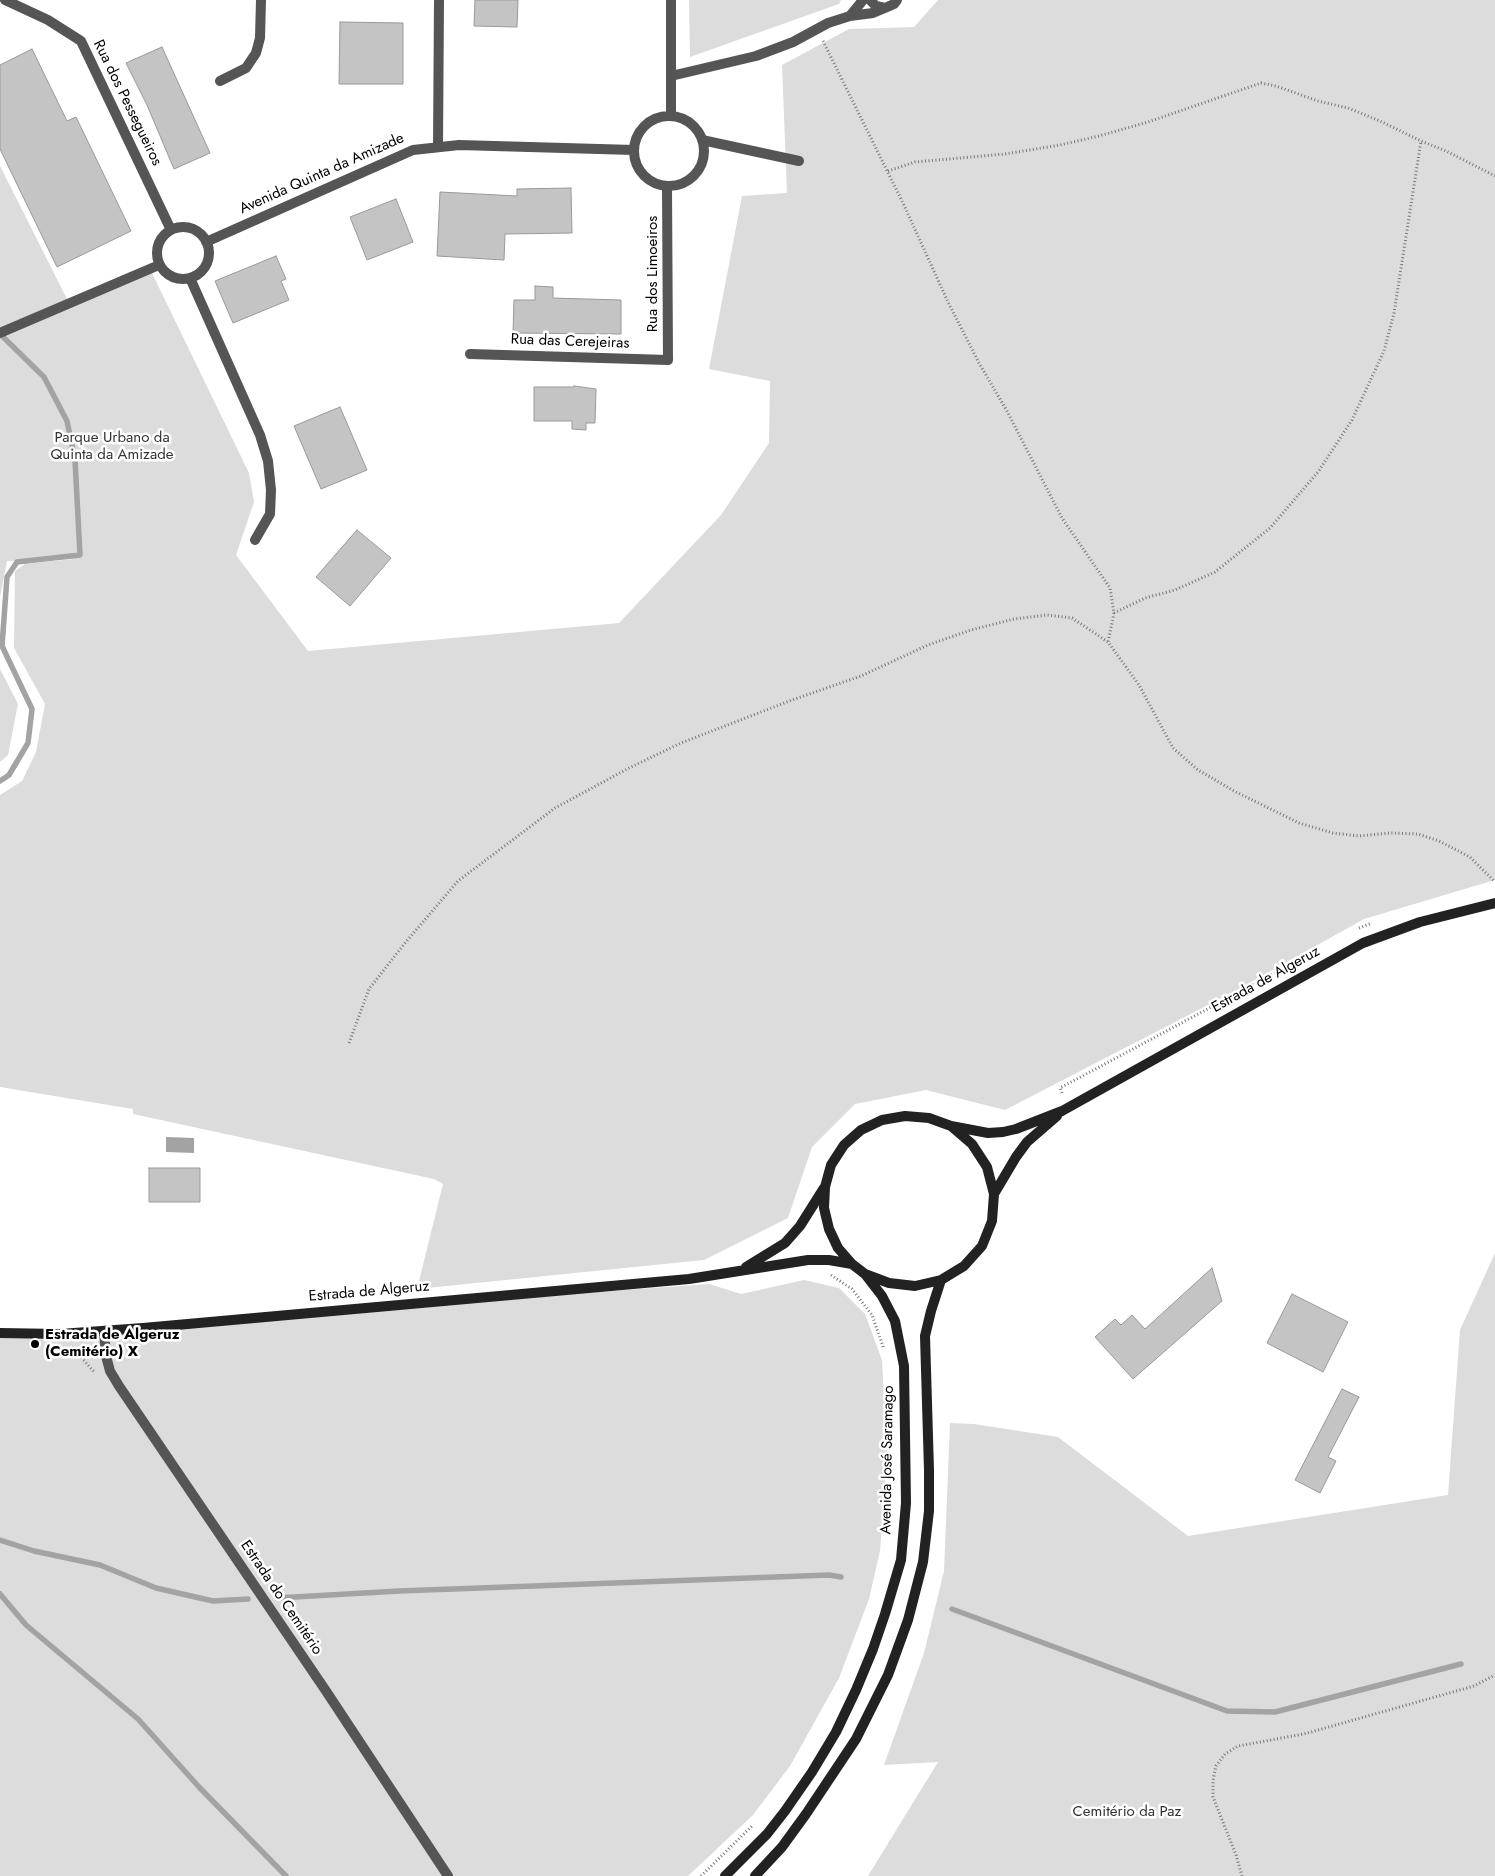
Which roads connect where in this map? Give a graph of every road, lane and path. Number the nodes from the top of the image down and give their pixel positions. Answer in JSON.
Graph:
{"nodes":[{"id":1,"x":5,"y":0,"type":"edge"},
{"id":2,"x":261,"y":0,"type":"edge"},
{"id":3,"x":439,"y":0,"type":"edge"},
{"id":4,"x":671,"y":0,"type":"edge"},
{"id":5,"x":863,"y":0,"type":"edge"},
{"id":6,"x":870,"y":0,"type":"edge"},
{"id":7,"x":897,"y":0,"type":"edge"},
{"id":8,"x":885,"y":8,"type":"junction"},
{"id":9,"x":850,"y":16,"type":"junction"},
{"id":10,"x":817,"y":28,"type":"junction"},
{"id":11,"x":671,"y":76,"type":"junction"},
{"id":12,"x":220,"y":82,"type":"dead end"},
{"id":13,"x":671,"y":116,"type":"junction"},
{"id":14,"x":702,"y":140,"type":"junction"},
{"id":15,"x":1420,"y":142,"type":"junction"},
{"id":16,"x":438,"y":147,"type":"junction"},
{"id":17,"x":634,"y":150,"type":"junction"},
{"id":18,"x":799,"y":160,"type":"dead end"},
{"id":19,"x":888,"y":171,"type":"junction"},
{"id":20,"x":1495,"y":176,"type":"edge"},
{"id":21,"x":667,"y":187,"type":"junction"},
{"id":22,"x":171,"y":230,"type":"junction"},
{"id":23,"x":206,"y":242,"type":"junction"},
{"id":24,"x":159,"y":265,"type":"junction"},
{"id":25,"x":190,"y":278,"type":"junction"},
{"id":26,"x":0,"y":333,"type":"edge"},
{"id":27,"x":470,"y":354,"type":"dead end"},
{"id":28,"x":668,"y":360,"type":"joint"},
{"id":29,"x":255,"y":540,"type":"dead end"},
{"id":30,"x":1114,"y":613,"type":"junction"},
{"id":31,"x":1108,"y":642,"type":"junction"},
{"id":32,"x":1495,"y":882,"type":"edge"},
{"id":33,"x":1495,"y":902,"type":"edge"},
{"id":34,"x":349,"y":1043,"type":"dead end"},
{"id":35,"x":1062,"y":1110,"type":"junction"},
{"id":36,"x":951,"y":1126,"type":"junction"},
{"id":37,"x":825,"y":1187,"type":"junction"},
{"id":38,"x":994,"y":1194,"type":"junction"},
{"id":39,"x":852,"y":1264,"type":"junction"},
{"id":40,"x":740,"y":1271,"type":"junction"},
{"id":41,"x":827,"y":1273,"type":"dead end"},
{"id":42,"x":865,"y":1274,"type":"junction"},
{"id":43,"x":941,"y":1280,"type":"junction"},
{"id":44,"x":104,"y":1331,"type":"junction"},
{"id":45,"x":0,"y":1333,"type":"edge"},
{"id":46,"x":886,"y":1357,"type":"dead end"},
{"id":47,"x":1495,"y":1675,"type":"edge"},
{"id":48,"x":752,"y":1826,"type":"dead end"},
{"id":49,"x":448,"y":1876,"type":"edge"},
{"id":50,"x":701,"y":1876,"type":"edge"},
{"id":51,"x":724,"y":1876,"type":"edge"},
{"id":52,"x":755,"y":1876,"type":"edge"},
{"id":53,"x":1242,"y":1876,"type":"edge"}],
"edges":[{"from":1,"to":22,"type":"street","name":"Rua dos Pessegueiros"},
{"from":2,"to":12,"type":"street"},
{"from":3,"to":16,"type":"street"},
{"from":4,"to":11,"type":"street"},
{"from":5,"to":9,"type":"street"},
{"from":6,"to":8,"type":"street"},
{"from":7,"to":8,"type":"street"},
{"from":8,"to":9,"type":"street"},
{"from":9,"to":10,"type":"street"},
{"from":10,"to":11,"type":"street"},
{"from":10,"to":19,"type":"path"},
{"from":11,"to":13,"type":"street"},
{"from":13,"to":14,"type":"street"},
{"from":13,"to":17,"type":"street"},
{"from":14,"to":18,"type":"street"},
{"from":14,"to":21,"type":"street"},
{"from":15,"to":19,"type":"path"},
{"from":15,"to":20,"type":"path"},
{"from":15,"to":30,"type":"path"},
{"from":16,"to":17,"type":"street","name":"Avenida Quinta da Amizade"},
{"from":16,"to":23,"type":"street","name":"Avenida Quinta da Amizade"},
{"from":17,"to":21,"type":"street"},
{"from":19,"to":30,"type":"path"},
{"from":21,"to":28,"type":"street","name":"Rua dos Limoeiros"},
{"from":22,"to":23,"type":"street"},
{"from":22,"to":24,"type":"street"},
{"from":23,"to":25,"type":"street"},
{"from":24,"to":25,"type":"street"},
{"from":24,"to":26,"type":"street"},
{"from":25,"to":29,"type":"street"},
{"from":27,"to":28,"type":"street","name":"Rua das Cerejeiras"},
{"from":30,"to":31,"type":"path"},
{"from":31,"to":32,"type":"path"},
{"from":31,"to":34,"type":"path"},
{"from":33,"to":35,"type":"main road","name":"Estrada de Algeruz"},
{"from":35,"to":36,"type":"main road","name":"Estrada de Algeruz"},
{"from":35,"to":38,"type":"main road","name":"Estrada de Algeruz"},
{"from":36,"to":37,"type":"main road","name":"Estrada de Algeruz"},
{"from":36,"to":38,"type":"main road","name":"Estrada de Algeruz"},
{"from":37,"to":39,"type":"main road","name":"Estrada de Algeruz"},
{"from":37,"to":40,"type":"main road","name":"Estrada de Algeruz"},
{"from":38,"to":43,"type":"main road","name":"Estrada de Algeruz"},
{"from":39,"to":40,"type":"main road","name":"Estrada de Algeruz"},
{"from":39,"to":42,"type":"main road","name":"Estrada de Algeruz"},
{"from":40,"to":44,"type":"main road","name":"Estrada de Algeruz"},
{"from":41,"to":46,"type":"path"},
{"from":42,"to":43,"type":"main road","name":"Estrada de Algeruz"},
{"from":42,"to":51,"type":"main road","name":"Avenida José Saramago"},
{"from":43,"to":52,"type":"main road"},
{"from":44,"to":45,"type":"main road","name":"Estrada de Algeruz"},
{"from":44,"to":49,"type":"street","name":"Estrada do Cemitério"},
{"from":47,"to":53,"type":"path"},
{"from":48,"to":50,"type":"path"}]}
